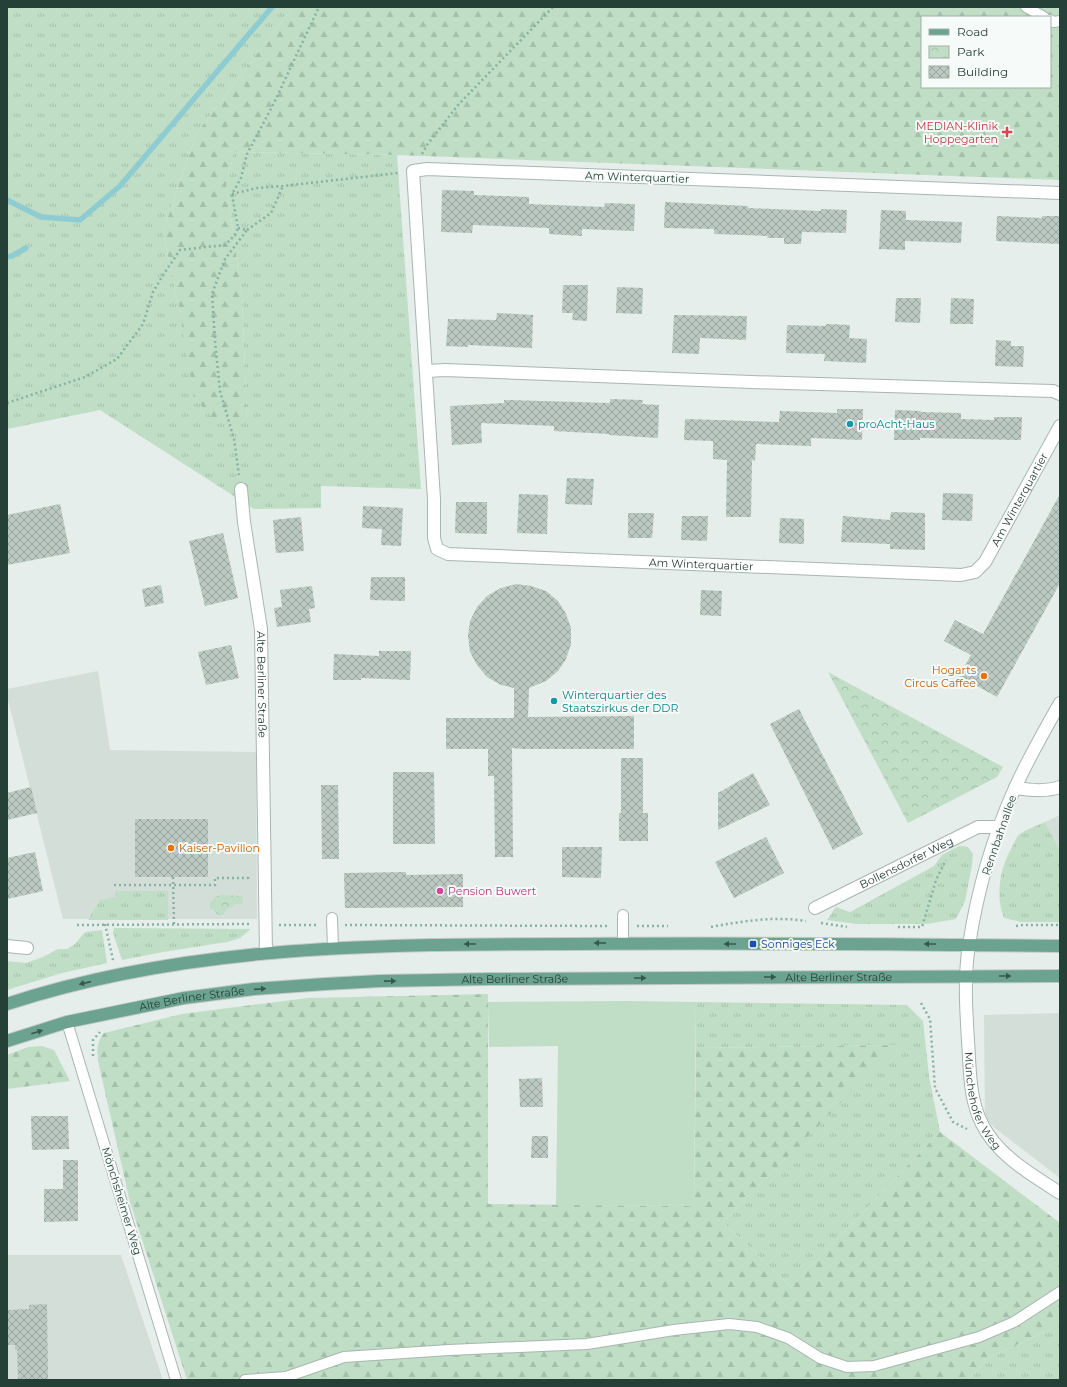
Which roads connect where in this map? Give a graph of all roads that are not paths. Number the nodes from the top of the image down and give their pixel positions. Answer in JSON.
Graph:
{"nodes":[{"id":1,"x":1026,"y":7,"type":"edge"},
{"id":2,"x":1042,"y":16,"type":"edge"},
{"id":3,"x":1060,"y":193,"type":"edge"},
{"id":4,"x":426,"y":371,"type":"junction"},
{"id":5,"x":1060,"y":394,"type":"edge"},
{"id":6,"x":1060,"y":426,"type":"edge"},
{"id":7,"x":241,"y":489,"type":"road end"},
{"id":8,"x":1060,"y":703,"type":"edge"},
{"id":9,"x":1060,"y":787,"type":"edge"},
{"id":10,"x":1015,"y":788,"type":"junction"},
{"id":11,"x":1000,"y":827,"type":"junction"},
{"id":12,"x":816,"y":908,"type":"dead end"},
{"id":13,"x":623,"y":915,"type":"dead end"},
{"id":14,"x":332,"y":921,"type":"road end"},
{"id":15,"x":623,"y":943,"type":"junction"},
{"id":16,"x":969,"y":945,"type":"junction"},
{"id":17,"x":7,"y":946,"type":"edge"},
{"id":18,"x":1060,"y":946,"type":"edge"},
{"id":19,"x":27,"y":948,"type":"dead end"},
{"id":20,"x":332,"y":948,"type":"junction"},
{"id":21,"x":266,"y":953,"type":"junction"},
{"id":22,"x":966,"y":976,"type":"junction"},
{"id":23,"x":1060,"y":976,"type":"edge"},
{"id":24,"x":7,"y":1004,"type":"edge"},
{"id":25,"x":67,"y":1022,"type":"junction"},
{"id":26,"x":7,"y":1041,"type":"edge"},
{"id":27,"x":1060,"y":1193,"type":"edge"},
{"id":28,"x":1060,"y":1292,"type":"edge"},
{"id":29,"x":284,"y":1378,"type":"edge"},
{"id":30,"x":176,"y":1380,"type":"edge"},
{"id":31,"x":245,"y":1380,"type":"edge"}],
"edges":[{"from":1,"to":2,"type":"lane"},
{"from":3,"to":4,"type":"street","name":"Am Winterquartier"},
{"from":4,"to":5,"type":"street"},
{"from":4,"to":6,"type":"street","name":"Am Winterquartier"},
{"from":7,"to":21,"type":"street","name":"Alte Berliner Straße"},
{"from":8,"to":10,"type":"street","name":"Rennbahnallee"},
{"from":9,"to":10,"type":"street"},
{"from":10,"to":11,"type":"street","name":"Rennbahnallee"},
{"from":11,"to":12,"type":"street","name":"Bollensdorfer Weg"},
{"from":11,"to":16,"type":"street","name":"Rennbahnallee"},
{"from":13,"to":15,"type":"lane"},
{"from":14,"to":20,"type":"lane"},
{"from":16,"to":15,"type":"main road","one_way":true},
{"from":15,"to":20,"type":"main road","one_way":true},
{"from":16,"to":18,"type":"main road"},
{"from":16,"to":22,"type":"street","name":"Rennbahnallee"},
{"from":17,"to":19,"type":"street"},
{"from":20,"to":21,"type":"main road"},
{"from":21,"to":24,"type":"main road","one_way":true},
{"from":22,"to":23,"type":"main road","name":"Alte Berliner Straße","one_way":true},
{"from":25,"to":22,"type":"main road","name":"Alte Berliner Straße","one_way":true},
{"from":22,"to":27,"type":"street","name":"Münchehofer Weg"},
{"from":26,"to":25,"type":"main road","name":"Alte Berliner Straße","one_way":true},
{"from":25,"to":30,"type":"lane","name":"Mönchsheimer Weg"},
{"from":28,"to":29,"type":"lane"},
{"from":29,"to":31,"type":"lane"}]}
